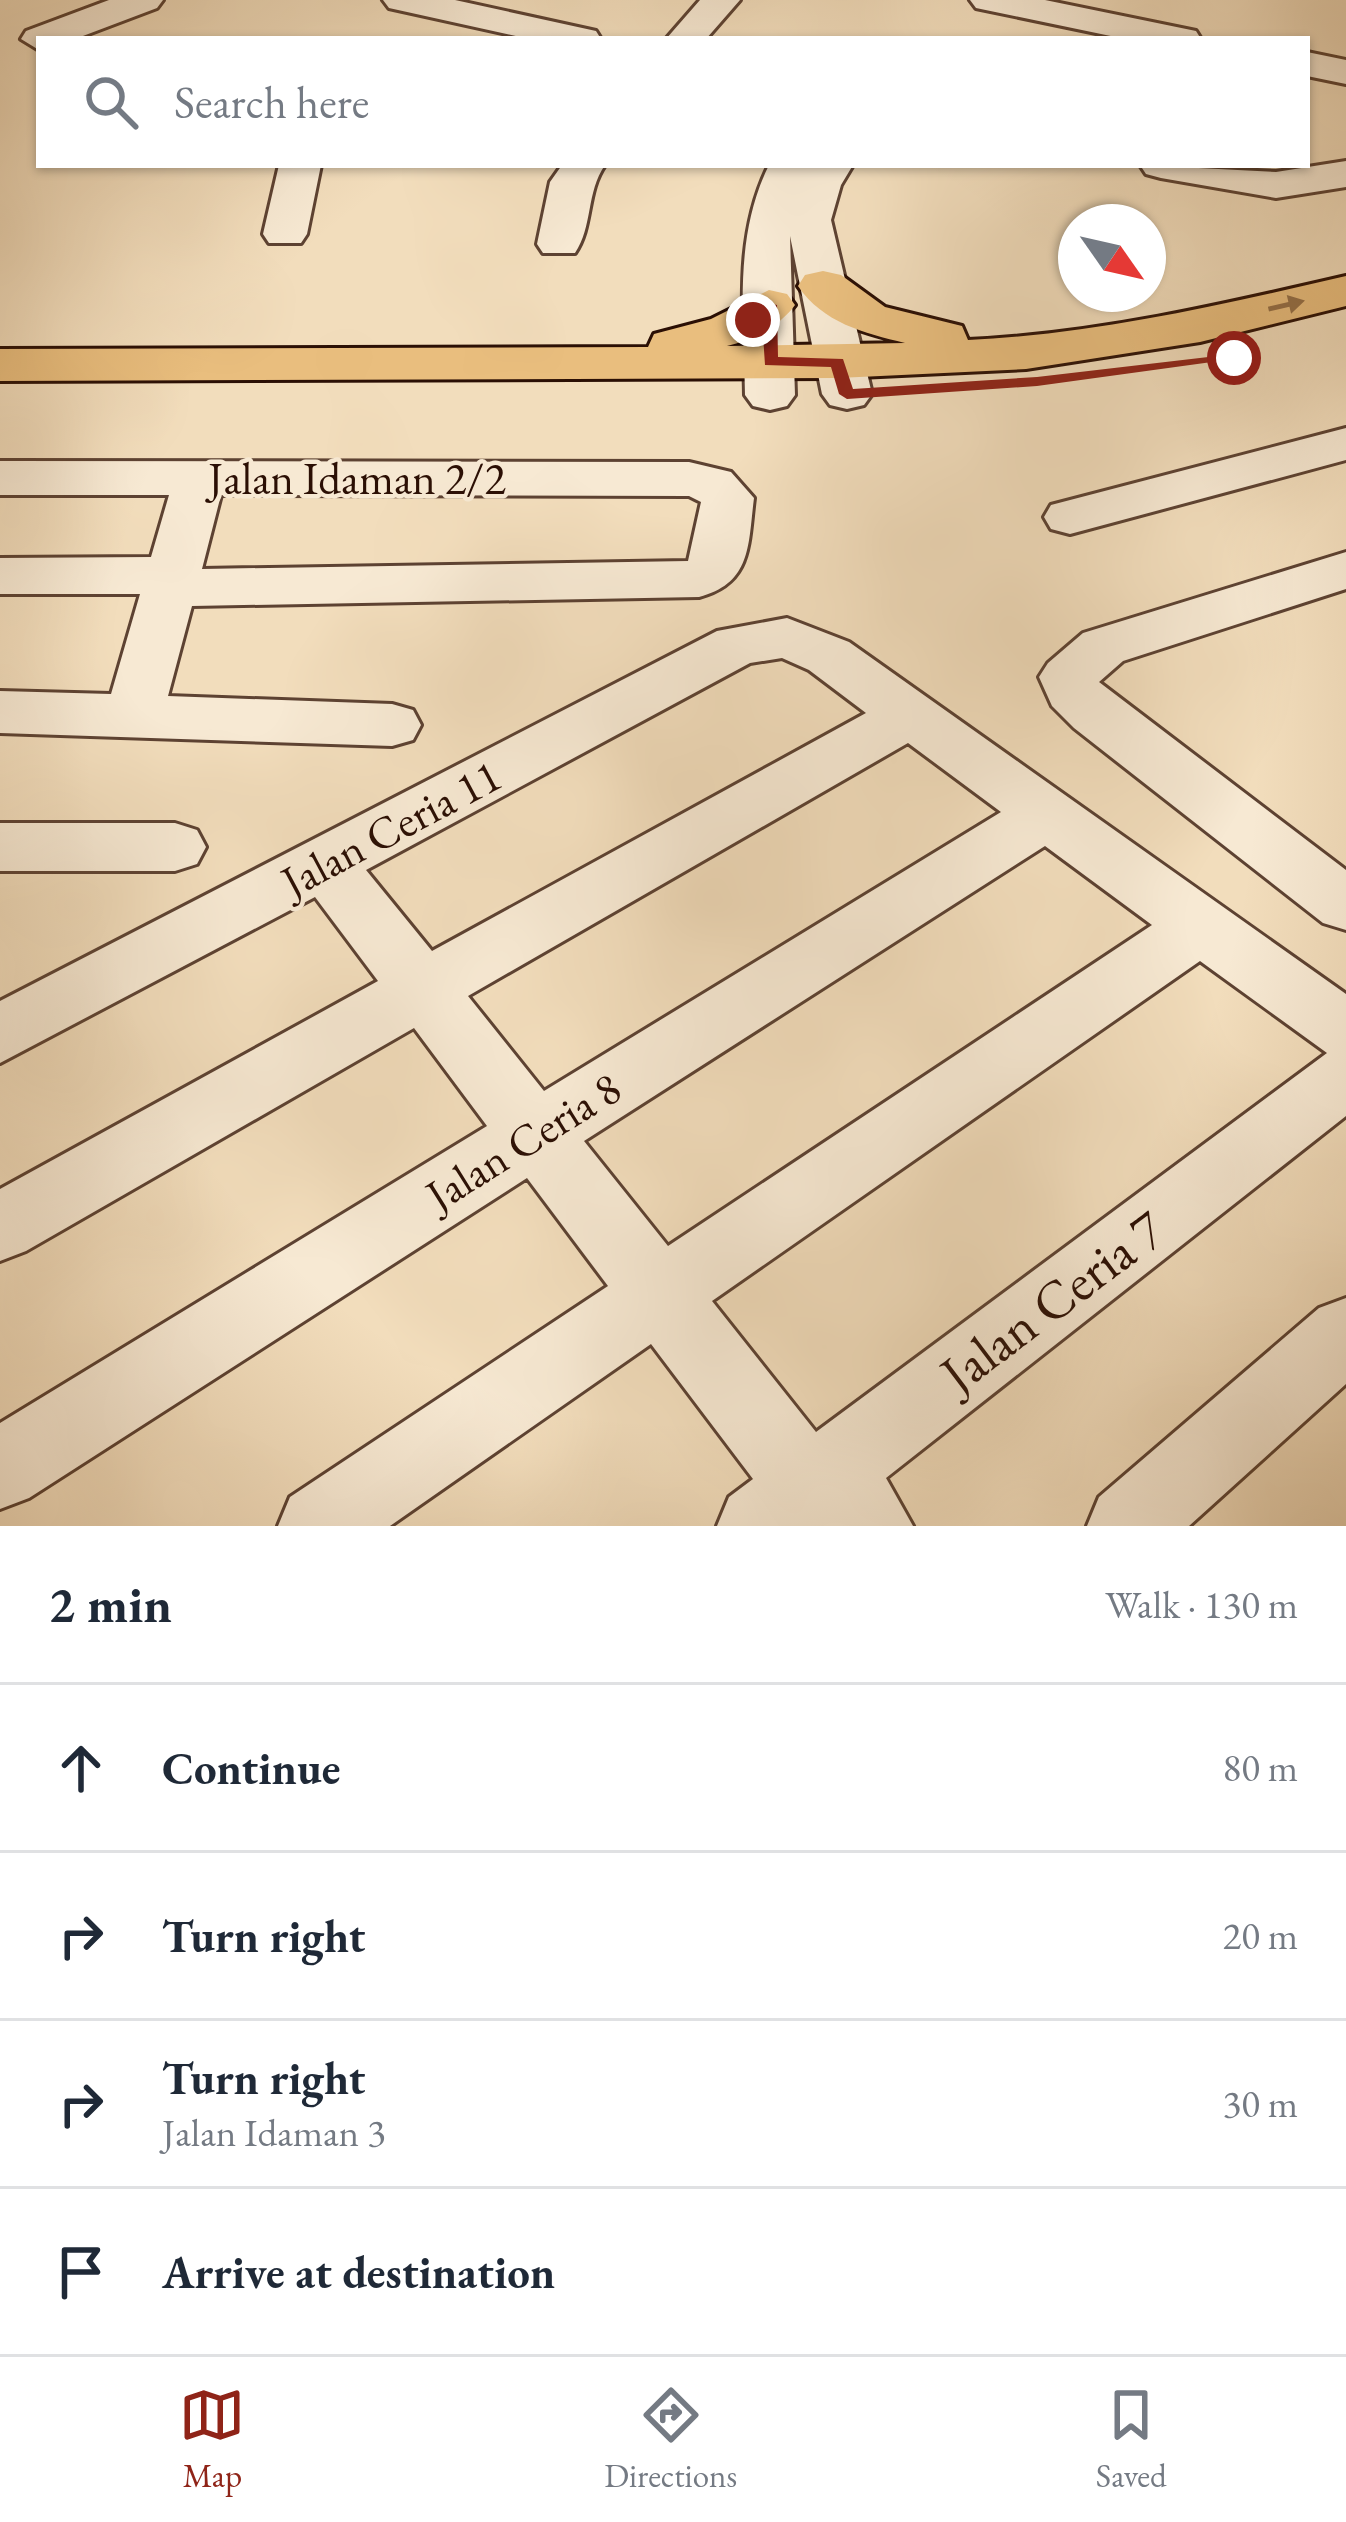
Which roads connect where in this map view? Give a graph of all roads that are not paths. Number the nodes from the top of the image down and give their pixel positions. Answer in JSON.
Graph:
{"nodes":[{"id":1,"x":144,"y":0,"type":"edge"},
{"id":2,"x":402,"y":0,"type":"edge"},
{"id":3,"x":722,"y":0,"type":"edge"},
{"id":4,"x":989,"y":0,"type":"edge"},
{"id":5,"x":450,"y":11,"type":"junction"},
{"id":6,"x":47,"y":36,"type":"edge"},
{"id":7,"x":421,"y":36,"type":"edge"},
{"id":8,"x":568,"y":36,"type":"edge"},
{"id":9,"x":688,"y":36,"type":"edge"},
{"id":10,"x":1168,"y":36,"type":"edge"},
{"id":11,"x":36,"y":40,"type":"edge"},
{"id":12,"x":0,"y":54,"type":"edge"},
{"id":13,"x":1310,"y":65,"type":"edge"},
{"id":14,"x":1346,"y":72,"type":"edge"},
{"id":15,"x":299,"y":168,"type":"edge"},
{"id":16,"x":582,"y":168,"type":"edge"},
{"id":17,"x":789,"y":168,"type":"edge"},
{"id":18,"x":830,"y":168,"type":"edge"},
{"id":19,"x":1175,"y":168,"type":"edge"},
{"id":20,"x":1346,"y":174,"type":"edge"},
{"id":21,"x":285,"y":234,"type":"dead end"},
{"id":22,"x":559,"y":244,"type":"dead end"},
{"id":23,"x":823,"y":286,"type":"junction"},
{"id":24,"x":1346,"y":291,"type":"edge"},
{"id":25,"x":770,"y":305,"type":"junction"},
{"id":26,"x":1346,"y":334,"type":"edge"},
{"id":27,"x":1026,"y":353,"type":"junction"},
{"id":28,"x":599,"y":362,"type":"junction"},
{"id":29,"x":0,"y":365,"type":"edge"},
{"id":30,"x":770,"y":378,"type":"junction"},
{"id":31,"x":842,"y":378,"type":"junction"},
{"id":32,"x":0,"y":399,"type":"edge"},
{"id":33,"x":1346,"y":445,"type":"edge"},
{"id":34,"x":200,"y":477,"type":"junction"},
{"id":35,"x":0,"y":478,"type":"edge"},
{"id":36,"x":1070,"y":517,"type":"dead end"},
{"id":37,"x":1346,"y":570,"type":"edge"},
{"id":38,"x":0,"y":576,"type":"edge"},
{"id":39,"x":170,"y":581,"type":"junction"},
{"id":40,"x":0,"y":712,"type":"edge"},
{"id":41,"x":135,"y":712,"type":"junction"},
{"id":42,"x":910,"y":715,"type":"junction"},
{"id":43,"x":392,"y":725,"type":"dead end"},
{"id":44,"x":1047,"y":814,"type":"junction"},
{"id":45,"x":0,"y":847,"type":"edge"},
{"id":46,"x":175,"y":847,"type":"dead end"},
{"id":47,"x":325,"y":863,"type":"junction"},
{"id":48,"x":1346,"y":905,"type":"edge"},
{"id":49,"x":1201,"y":926,"type":"junction"},
{"id":50,"x":423,"y":989,"type":"junction"},
{"id":51,"x":1346,"y":1031,"type":"edge"},
{"id":52,"x":0,"y":1034,"type":"edge"},
{"id":53,"x":1346,"y":1076,"type":"edge"},
{"id":54,"x":535,"y":1133,"type":"junction"},
{"id":55,"x":0,"y":1227,"type":"edge"},
{"id":56,"x":657,"y":1291,"type":"junction"},
{"id":57,"x":1346,"y":1334,"type":"edge"},
{"id":58,"x":0,"y":1468,"type":"edge"},
{"id":59,"x":817,"y":1502,"type":"edge"},
{"id":60,"x":319,"y":1526,"type":"edge"},
{"id":61,"x":1128,"y":1526,"type":"edge"}],
"edges":[{"from":1,"to":6,"type":"street"},
{"from":2,"to":5,"type":"street"},
{"from":3,"to":9,"type":"street"},
{"from":4,"to":10,"type":"street"},
{"from":5,"to":7,"type":"street"},
{"from":5,"to":8,"type":"street"},
{"from":11,"to":12,"type":"street"},
{"from":13,"to":14,"type":"street"},
{"from":15,"to":21,"type":"street"},
{"from":16,"to":22,"type":"street"},
{"from":17,"to":25,"type":"street"},
{"from":18,"to":23,"type":"street"},
{"from":19,"to":20,"type":"street"},
{"from":23,"to":27,"type":"main road"},
{"from":23,"to":31,"type":"street"},
{"from":27,"to":24,"type":"main road","one_way":true},
{"from":25,"to":28,"type":"main road"},
{"from":25,"to":30,"type":"street"},
{"from":26,"to":31,"type":"main road"},
{"from":27,"to":31,"type":"main road"},
{"from":28,"to":29,"type":"main road"},
{"from":28,"to":30,"type":"main road"},
{"from":30,"to":31,"type":"main road"},
{"from":30,"to":32,"type":"main road"},
{"from":33,"to":36,"type":"street"},
{"from":34,"to":35,"type":"street","name":"Jalan Idaman 2/2"},
{"from":34,"to":39,"type":"street"},
{"from":34,"to":39,"type":"street","name":"Jalan Idaman 2/2"},
{"from":37,"to":48,"type":"street"},
{"from":38,"to":39,"type":"street"},
{"from":39,"to":41,"type":"street"},
{"from":40,"to":41,"type":"street"},
{"from":41,"to":43,"type":"street"},
{"from":42,"to":44,"type":"street"},
{"from":42,"to":47,"type":"street","name":"Jalan Ceria 11"},
{"from":42,"to":50,"type":"street"},
{"from":44,"to":49,"type":"street"},
{"from":44,"to":54,"type":"street","name":"Jalan Ceria 8"},
{"from":45,"to":46,"type":"street"},
{"from":47,"to":50,"type":"street"},
{"from":47,"to":52,"type":"street","name":"Jalan Ceria 11"},
{"from":49,"to":51,"type":"street"},
{"from":49,"to":56,"type":"street"},
{"from":50,"to":54,"type":"street"},
{"from":50,"to":55,"type":"street"},
{"from":53,"to":59,"type":"street","name":"Jalan Ceria 7"},
{"from":54,"to":56,"type":"street"},
{"from":54,"to":58,"type":"street","name":"Jalan Ceria 8"},
{"from":56,"to":59,"type":"street"},
{"from":56,"to":60,"type":"street"},
{"from":57,"to":61,"type":"street"}]}
